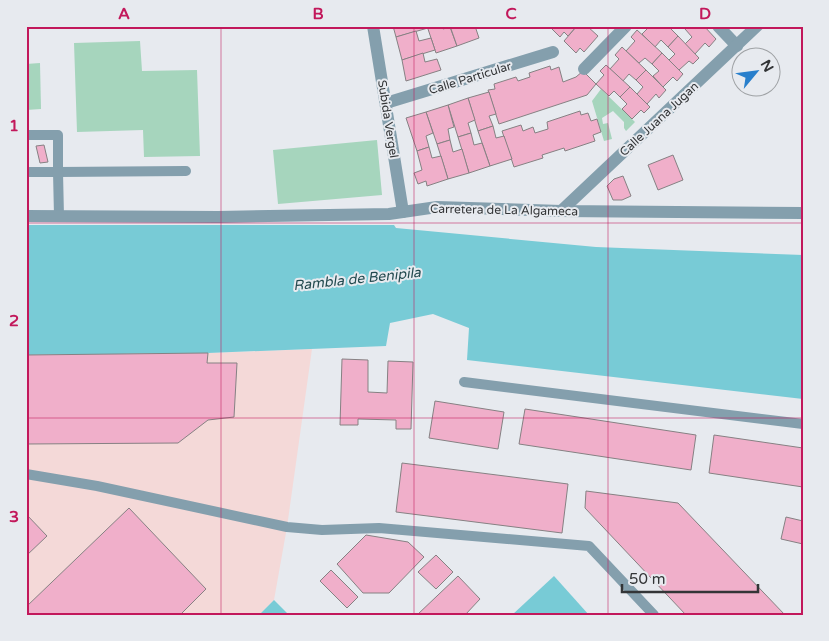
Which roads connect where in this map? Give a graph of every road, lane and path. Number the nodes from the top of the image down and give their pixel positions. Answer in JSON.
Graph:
{"nodes":[{"id":1,"x":373,"y":26,"type":"edge"},
{"id":2,"x":718,"y":26,"type":"edge"},
{"id":3,"x":757,"y":26,"type":"edge"},
{"id":4,"x":620,"y":28,"type":"edge"},
{"id":5,"x":737,"y":46,"type":"junction"},
{"id":6,"x":553,"y":52,"type":"dead end"},
{"id":7,"x":584,"y":69,"type":"dead end"},
{"id":8,"x":386,"y":103,"type":"junction"},
{"id":9,"x":26,"y":135,"type":"edge"},
{"id":10,"x":186,"y":170,"type":"dead end"},
{"id":11,"x":26,"y":172,"type":"edge"},
{"id":12,"x":58,"y":172,"type":"junction"},
{"id":13,"x":561,"y":211,"type":"junction"},
{"id":14,"x":402,"y":212,"type":"junction"},
{"id":15,"x":803,"y":213,"type":"edge"},
{"id":16,"x":26,"y":216,"type":"edge"},
{"id":17,"x":59,"y":216,"type":"junction"},
{"id":18,"x":464,"y":382,"type":"dead end"},
{"id":19,"x":803,"y":424,"type":"edge"},
{"id":20,"x":26,"y":474,"type":"edge"},
{"id":21,"x":654,"y":615,"type":"edge"}],
"edges":[{"from":1,"to":8,"type":"street","name":"Subida Vergel"},
{"from":2,"to":5,"type":"street"},
{"from":3,"to":5,"type":"street","name":"Calle Juana Jugan"},
{"from":4,"to":7,"type":"street"},
{"from":5,"to":13,"type":"street","name":"Calle Juana Jugan"},
{"from":6,"to":8,"type":"street","name":"Calle Particular"},
{"from":8,"to":14,"type":"street","name":"Subida Vergel"},
{"from":9,"to":12,"type":"lane"},
{"from":10,"to":12,"type":"lane"},
{"from":11,"to":12,"type":"lane"},
{"from":12,"to":17,"type":"lane"},
{"from":13,"to":14,"type":"street","name":"Carretera de La Algameca"},
{"from":13,"to":15,"type":"street","name":"Carretera de La Algameca"},
{"from":14,"to":17,"type":"street","name":"Carretera de La Algameca"},
{"from":16,"to":17,"type":"street","name":"Carretera de La Algameca"},
{"from":18,"to":19,"type":"lane"},
{"from":20,"to":21,"type":"lane"}]}
